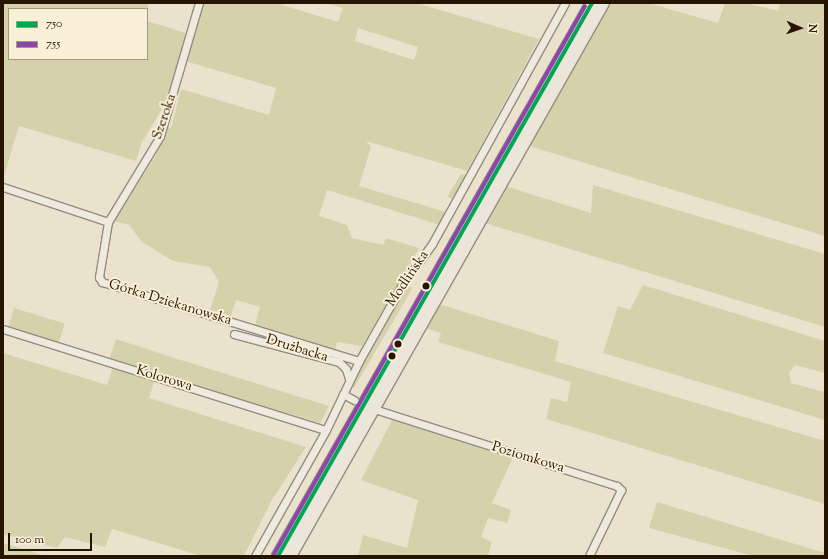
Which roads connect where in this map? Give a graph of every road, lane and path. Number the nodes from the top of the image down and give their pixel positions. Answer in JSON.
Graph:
{"nodes":[{"id":1,"x":199,"y":3,"type":"edge"},
{"id":2,"x":565,"y":3,"type":"edge"},
{"id":3,"x":592,"y":3,"type":"edge"},
{"id":4,"x":603,"y":3,"type":"edge"},
{"id":5,"x":3,"y":187,"type":"edge"},
{"id":6,"x":108,"y":222,"type":"junction"},
{"id":7,"x":3,"y":329,"type":"edge"},
{"id":8,"x":234,"y":334,"type":"dead end"},
{"id":9,"x":359,"y":361,"type":"junction"},
{"id":10,"x":349,"y":379,"type":"junction"},
{"id":11,"x":342,"y":394,"type":"junction"},
{"id":12,"x":364,"y":405,"type":"junction"},
{"id":13,"x":326,"y":430,"type":"junction"},
{"id":14,"x":255,"y":556,"type":"edge"},
{"id":15,"x":278,"y":556,"type":"edge"},
{"id":16,"x":290,"y":556,"type":"edge"},
{"id":17,"x":589,"y":556,"type":"edge"}],
"edges":[{"from":1,"to":6,"type":"street","name":"Szeroka"},
{"from":2,"to":9,"type":"street","name":"Modlińska"},
{"from":3,"to":12,"type":"highway"},
{"from":4,"to":12,"type":"highway"},
{"from":5,"to":6,"type":"street"},
{"from":6,"to":9,"type":"street","name":"Górka Dziekanowska"},
{"from":7,"to":13,"type":"street","name":"Kolorowa"},
{"from":8,"to":10,"type":"street","name":"Drużbacka"},
{"from":9,"to":10,"type":"street","name":"Modlińska"},
{"from":10,"to":11,"type":"street","name":"Modlińska"},
{"from":11,"to":12,"type":"street"},
{"from":11,"to":13,"type":"street","name":"Modlińska"},
{"from":12,"to":15,"type":"highway"},
{"from":12,"to":16,"type":"highway"},
{"from":12,"to":17,"type":"street","name":"Poziomkowa"},
{"from":13,"to":14,"type":"street","name":"Modlińska"}]}
